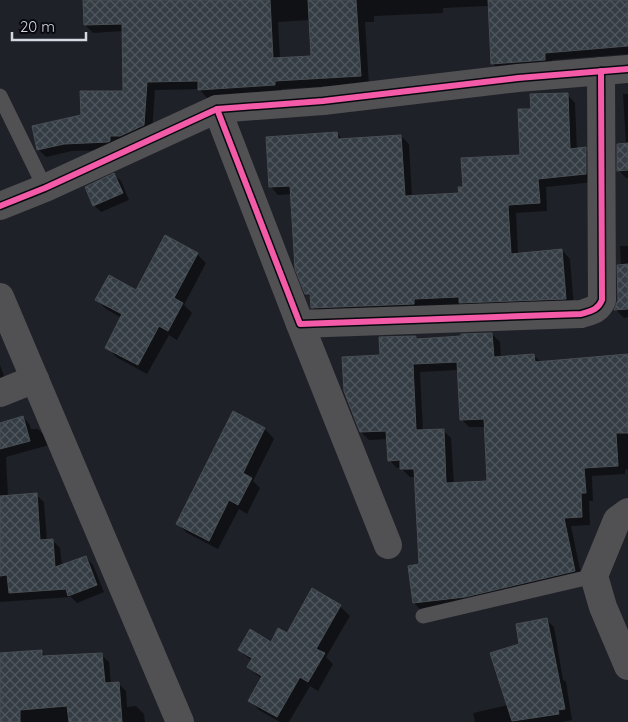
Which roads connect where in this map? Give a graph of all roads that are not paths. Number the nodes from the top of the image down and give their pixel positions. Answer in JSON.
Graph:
{"nodes":[{"id":1,"x":628,"y":69,"type":"edge"},
{"id":2,"x":601,"y":71,"type":"junction"},
{"id":3,"x":0,"y":96,"type":"edge"},
{"id":4,"x":217,"y":109,"type":"junction"},
{"id":5,"x":45,"y":188,"type":"junction"},
{"id":6,"x":0,"y":206,"type":"edge"},
{"id":7,"x":0,"y":297,"type":"edge"},
{"id":8,"x":300,"y":324,"type":"junction"},
{"id":9,"x":35,"y":379,"type":"junction"},
{"id":10,"x":0,"y":392,"type":"edge"},
{"id":11,"x":628,"y":512,"type":"edge"},
{"id":12,"x":388,"y":545,"type":"dead end"},
{"id":13,"x":594,"y":576,"type":"junction"},
{"id":14,"x":423,"y":616,"type":"dead end"},
{"id":15,"x":628,"y":666,"type":"edge"},
{"id":16,"x":180,"y":722,"type":"edge"}],
"edges":[{"from":1,"to":2,"type":"street"},
{"from":2,"to":4,"type":"street"},
{"from":2,"to":8,"type":"street"},
{"from":3,"to":5,"type":"lane"},
{"from":4,"to":5,"type":"street"},
{"from":4,"to":8,"type":"street"},
{"from":5,"to":6,"type":"street"},
{"from":7,"to":9,"type":"street"},
{"from":8,"to":12,"type":"street"},
{"from":9,"to":10,"type":"street"},
{"from":9,"to":16,"type":"street"},
{"from":11,"to":13,"type":"street"},
{"from":13,"to":14,"type":"lane"},
{"from":13,"to":15,"type":"street"}]}
